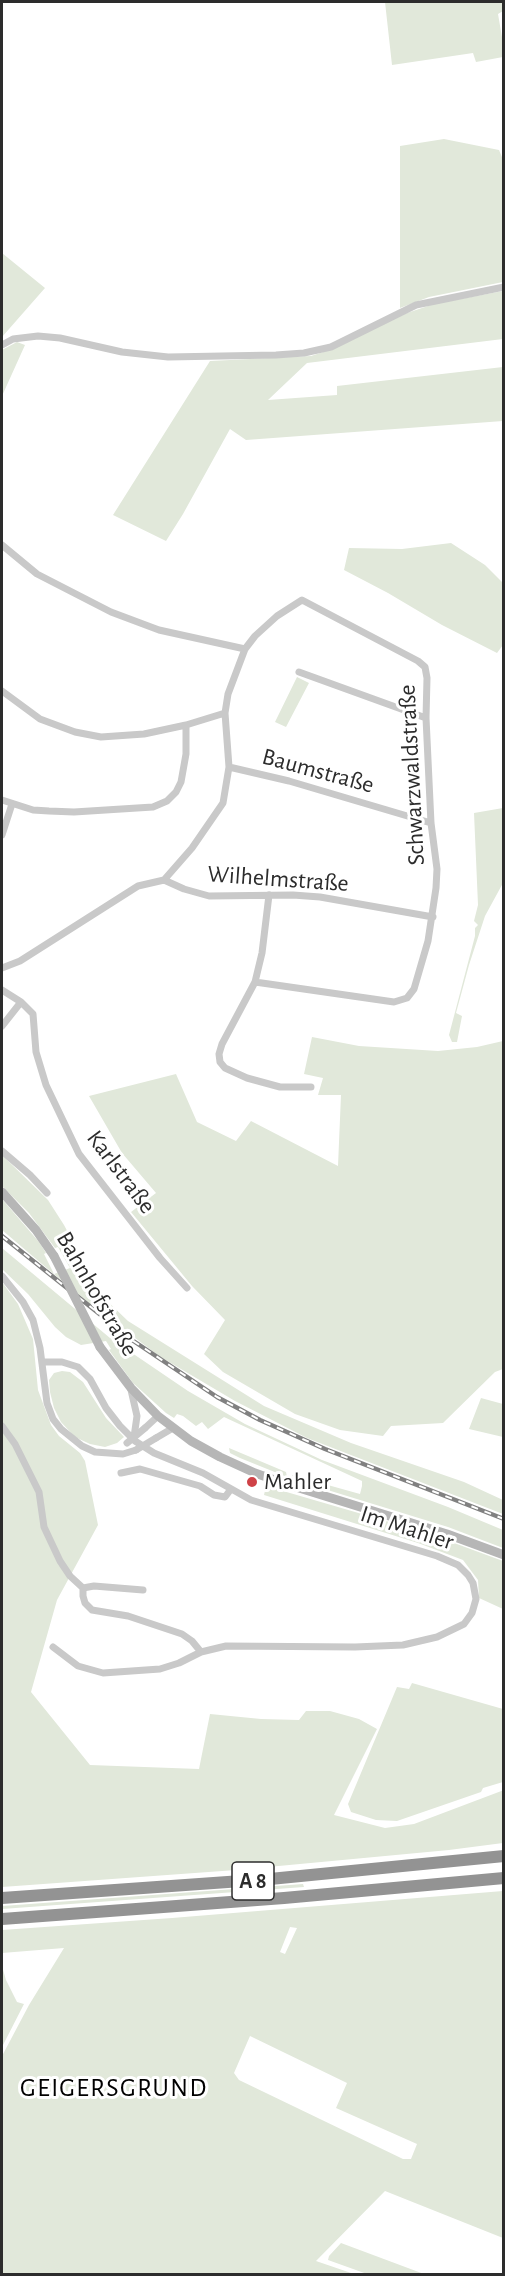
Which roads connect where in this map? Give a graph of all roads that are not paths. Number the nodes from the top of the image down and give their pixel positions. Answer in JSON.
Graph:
{"nodes":[{"id":1,"x":504,"y":287,"type":"edge"},
{"id":2,"x":2,"y":345,"type":"edge"},
{"id":3,"x":2,"y":545,"type":"edge"},
{"id":4,"x":245,"y":649,"type":"junction"},
{"id":5,"x":298,"y":672,"type":"dead end"},
{"id":6,"x":2,"y":692,"type":"edge"},
{"id":7,"x":225,"y":713,"type":"junction"},
{"id":8,"x":426,"y":718,"type":"junction"},
{"id":9,"x":186,"y":725,"type":"junction"},
{"id":10,"x":229,"y":767,"type":"junction"},
{"id":11,"x":2,"y":800,"type":"edge"},
{"id":12,"x":12,"y":804,"type":"junction"},
{"id":13,"x":431,"y":823,"type":"junction"},
{"id":14,"x":2,"y":835,"type":"edge"},
{"id":15,"x":164,"y":880,"type":"junction"},
{"id":16,"x":269,"y":895,"type":"junction"},
{"id":17,"x":433,"y":917,"type":"junction"},
{"id":18,"x":2,"y":968,"type":"edge"},
{"id":19,"x":255,"y":982,"type":"junction"},
{"id":20,"x":2,"y":990,"type":"edge"},
{"id":21,"x":21,"y":1002,"type":"junction"},
{"id":22,"x":2,"y":1026,"type":"edge"},
{"id":23,"x":310,"y":1087,"type":"dead end"},
{"id":24,"x":2,"y":1150,"type":"edge"},
{"id":25,"x":2,"y":1192,"type":"edge"},
{"id":26,"x":47,"y":1193,"type":"dead end"},
{"id":27,"x":2,"y":1276,"type":"edge"},
{"id":28,"x":187,"y":1288,"type":"dead end"},
{"id":29,"x":42,"y":1362,"type":"junction"},
{"id":30,"x":131,"y":1388,"type":"junction"},
{"id":31,"x":158,"y":1416,"type":"junction"},
{"id":32,"x":2,"y":1426,"type":"edge"},
{"id":33,"x":173,"y":1428,"type":"junction"},
{"id":34,"x":134,"y":1437,"type":"junction"},
{"id":35,"x":108,"y":1453,"type":"junction"},
{"id":36,"x":121,"y":1473,"type":"dead end"},
{"id":37,"x":231,"y":1489,"type":"junction"},
{"id":38,"x":504,"y":1555,"type":"edge"},
{"id":39,"x":83,"y":1588,"type":"junction"},
{"id":40,"x":143,"y":1590,"type":"dead end"},
{"id":41,"x":53,"y":1647,"type":"dead end"},
{"id":42,"x":201,"y":1652,"type":"junction"},
{"id":43,"x":504,"y":1856,"type":"edge"},
{"id":44,"x":504,"y":1878,"type":"edge"},
{"id":45,"x":2,"y":1898,"type":"edge"},
{"id":46,"x":2,"y":1919,"type":"edge"}],
"edges":[{"from":1,"to":2,"type":"street"},
{"from":3,"to":4,"type":"street"},
{"from":4,"to":7,"type":"street"},
{"from":4,"to":8,"type":"street","name":"Schwarzwaldstraße"},
{"from":5,"to":8,"type":"street"},
{"from":6,"to":9,"type":"street"},
{"from":7,"to":9,"type":"street"},
{"from":7,"to":10,"type":"street"},
{"from":8,"to":13,"type":"street","name":"Schwarzwaldstraße"},
{"from":9,"to":12,"type":"street"},
{"from":10,"to":13,"type":"street","name":"Baumstraße"},
{"from":10,"to":15,"type":"street"},
{"from":11,"to":12,"type":"street"},
{"from":12,"to":14,"type":"street"},
{"from":13,"to":17,"type":"street","name":"Schwarzwaldstraße"},
{"from":15,"to":16,"type":"street","name":"Wilhelmstraße"},
{"from":15,"to":18,"type":"street"},
{"from":16,"to":17,"type":"street","name":"Wilhelmstraße"},
{"from":16,"to":19,"type":"street"},
{"from":17,"to":19,"type":"street","name":"Schwarzwaldstraße"},
{"from":19,"to":23,"type":"street"},
{"from":20,"to":21,"type":"street"},
{"from":21,"to":22,"type":"street"},
{"from":21,"to":28,"type":"street","name":"Karlstraße"},
{"from":24,"to":26,"type":"street"},
{"from":25,"to":30,"type":"main road","name":"Bahnhofstraße","bridge":true},
{"from":27,"to":29,"type":"street"},
{"from":29,"to":35,"type":"street"},
{"from":29,"to":37,"type":"street","name":"Im Mahler"},
{"from":30,"to":31,"type":"main road","name":"Bahnhofstraße"},
{"from":30,"to":34,"type":"street"},
{"from":31,"to":33,"type":"main road","name":"Bahnhofstraße"},
{"from":31,"to":34,"type":"street","bridge":true},
{"from":32,"to":39,"type":"street"},
{"from":33,"to":35,"type":"street","bridge":true},
{"from":33,"to":38,"type":"main road","name":"Bahnhofstraße"},
{"from":34,"to":35,"type":"street","bridge":true},
{"from":36,"to":37,"type":"street","name":"Im Mahler"},
{"from":37,"to":42,"type":"street","name":"Im Mahler"},
{"from":39,"to":40,"type":"street"},
{"from":39,"to":42,"type":"street"},
{"from":41,"to":42,"type":"street","name":"Im Mahler"},
{"from":43,"to":45,"type":"highway","number":"A 8"},
{"from":44,"to":46,"type":"highway","number":"A 8"}]}
